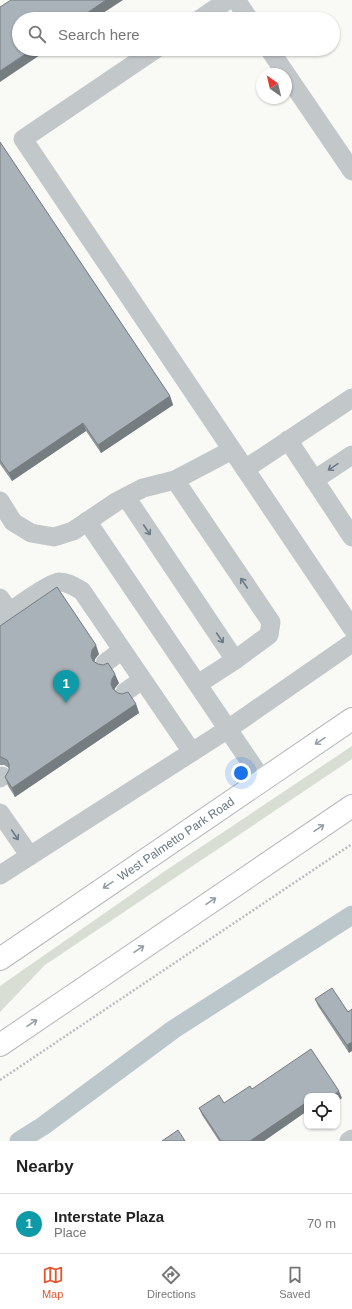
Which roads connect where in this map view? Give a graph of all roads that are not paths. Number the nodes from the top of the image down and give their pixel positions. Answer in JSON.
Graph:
{"nodes":[{"id":1,"x":228,"y":0,"type":"edge"},
{"id":2,"x":236,"y":0,"type":"edge"},
{"id":3,"x":210,"y":12,"type":"edge"},
{"id":4,"x":244,"y":12,"type":"edge"},
{"id":5,"x":146,"y":56,"type":"edge"},
{"id":6,"x":274,"y":56,"type":"edge"},
{"id":7,"x":352,"y":171,"type":"edge"},
{"id":8,"x":352,"y":398,"type":"edge"},
{"id":9,"x":288,"y":440,"type":"junction"},
{"id":10,"x":232,"y":450,"type":"junction"},
{"id":11,"x":352,"y":455,"type":"edge"},
{"id":12,"x":245,"y":468,"type":"junction"},
{"id":13,"x":175,"y":480,"type":"junction"},
{"id":14,"x":314,"y":480,"type":"junction"},
{"id":15,"x":126,"y":497,"type":"junction"},
{"id":16,"x":0,"y":501,"type":"edge"},
{"id":17,"x":87,"y":521,"type":"junction"},
{"id":18,"x":352,"y":537,"type":"edge"},
{"id":19,"x":3,"y":610,"type":"edge"},
{"id":20,"x":352,"y":628,"type":"edge"},
{"id":21,"x":352,"y":643,"type":"edge"},
{"id":22,"x":122,"y":650,"type":"junction"},
{"id":23,"x":235,"y":660,"type":"junction"},
{"id":24,"x":105,"y":663,"type":"edge"},
{"id":25,"x":142,"y":680,"type":"junction"},
{"id":26,"x":198,"y":684,"type":"junction"},
{"id":27,"x":125,"y":692,"type":"edge"},
{"id":28,"x":352,"y":719,"type":"edge"},
{"id":29,"x":228,"y":729,"type":"junction"},
{"id":30,"x":192,"y":752,"type":"junction"},
{"id":31,"x":263,"y":780,"type":"junction"},
{"id":32,"x":352,"y":806,"type":"edge"},
{"id":33,"x":0,"y":813,"type":"edge"},
{"id":34,"x":30,"y":856,"type":"junction"},
{"id":35,"x":0,"y":875,"type":"edge"},
{"id":36,"x":0,"y":958,"type":"edge"},
{"id":37,"x":0,"y":1045,"type":"edge"},
{"id":38,"x":352,"y":1139,"type":"edge"},
{"id":39,"x":349,"y":1141,"type":"edge"}],
"edges":[{"from":1,"to":3,"type":"street"},
{"from":2,"to":4,"type":"street"},
{"from":5,"to":10,"type":"street"},
{"from":6,"to":7,"type":"street"},
{"from":8,"to":9,"type":"street"},
{"from":9,"to":12,"type":"street"},
{"from":9,"to":14,"type":"street"},
{"from":10,"to":12,"type":"street"},
{"from":10,"to":13,"type":"street"},
{"from":11,"to":14,"type":"street","one_way":true},
{"from":12,"to":20,"type":"street"},
{"from":13,"to":15,"type":"street"},
{"from":23,"to":13,"type":"street","one_way":true},
{"from":14,"to":18,"type":"street"},
{"from":15,"to":17,"type":"street"},
{"from":15,"to":23,"type":"street","one_way":true},
{"from":16,"to":17,"type":"street"},
{"from":17,"to":26,"type":"street"},
{"from":19,"to":22,"type":"street"},
{"from":21,"to":29,"type":"street"},
{"from":22,"to":24,"type":"street"},
{"from":22,"to":25,"type":"street"},
{"from":23,"to":26,"type":"street"},
{"from":25,"to":27,"type":"street"},
{"from":25,"to":30,"type":"street"},
{"from":26,"to":29,"type":"street"},
{"from":28,"to":31,"type":"main road","name":"West Palmetto Park Road","one_way":true},
{"from":29,"to":30,"type":"street"},
{"from":29,"to":31,"type":"street"},
{"from":30,"to":34,"type":"street"},
{"from":31,"to":36,"type":"main road","name":"West Palmetto Park Road","one_way":true},
{"from":37,"to":32,"type":"main road","one_way":true},
{"from":33,"to":34,"type":"street","one_way":true},
{"from":34,"to":35,"type":"street"},
{"from":38,"to":39,"type":"street"}]}
